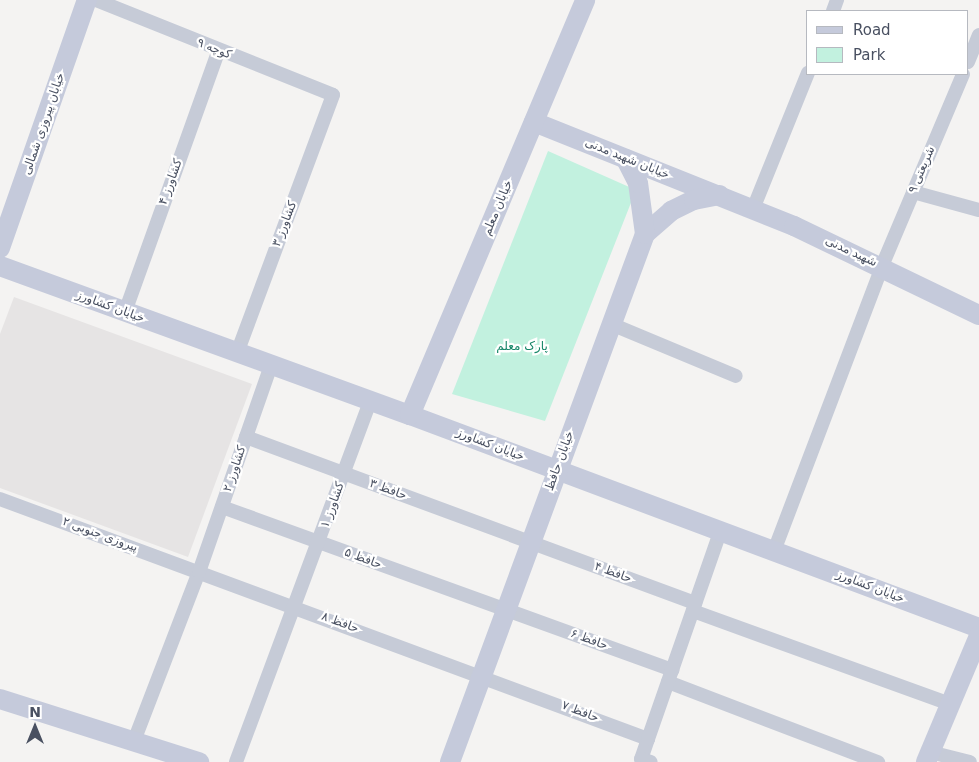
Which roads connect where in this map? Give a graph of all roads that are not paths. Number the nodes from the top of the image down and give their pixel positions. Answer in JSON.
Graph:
{"nodes":[{"id":1,"x":87,"y":0,"type":"edge"},
{"id":2,"x":96,"y":0,"type":"edge"},
{"id":3,"x":585,"y":0,"type":"edge"},
{"id":4,"x":978,"y":38,"type":"edge"},
{"id":5,"x":218,"y":52,"type":"junction"},
{"id":6,"x":969,"y":60,"type":"edge"},
{"id":7,"x":807,"y":75,"type":"edge"},
{"id":8,"x":963,"y":75,"type":"edge"},
{"id":9,"x":333,"y":95,"type":"joint"},
{"id":10,"x":534,"y":122,"type":"junction"},
{"id":11,"x":626,"y":159,"type":"junction"},
{"id":12,"x":913,"y":192,"type":"junction"},
{"id":13,"x":720,"y":195,"type":"junction"},
{"id":14,"x":753,"y":209,"type":"junction"},
{"id":15,"x":979,"y":210,"type":"edge"},
{"id":16,"x":646,"y":234,"type":"junction"},
{"id":17,"x":0,"y":248,"type":"edge"},
{"id":18,"x":0,"y":266,"type":"edge"},
{"id":19,"x":882,"y":266,"type":"junction"},
{"id":20,"x":125,"y":312,"type":"junction"},
{"id":21,"x":979,"y":315,"type":"edge"},
{"id":22,"x":610,"y":324,"type":"junction"},
{"id":23,"x":237,"y":353,"type":"junction"},
{"id":24,"x":271,"y":365,"type":"junction"},
{"id":25,"x":736,"y":376,"type":"dead end"},
{"id":26,"x":370,"y":402,"type":"junction"},
{"id":27,"x":410,"y":415,"type":"junction"},
{"id":28,"x":246,"y":437,"type":"junction"},
{"id":29,"x":557,"y":470,"type":"junction"},
{"id":30,"x":344,"y":474,"type":"junction"},
{"id":31,"x":0,"y":499,"type":"edge"},
{"id":32,"x":222,"y":507,"type":"junction"},
{"id":33,"x":720,"y":532,"type":"junction"},
{"id":34,"x":319,"y":543,"type":"junction"},
{"id":35,"x":530,"y":543,"type":"junction"},
{"id":36,"x":774,"y":552,"type":"junction"},
{"id":37,"x":199,"y":572,"type":"junction"},
{"id":38,"x":296,"y":607,"type":"junction"},
{"id":39,"x":694,"y":607,"type":"junction"},
{"id":40,"x":505,"y":611,"type":"junction"},
{"id":41,"x":979,"y":628,"type":"edge"},
{"id":42,"x":979,"y":636,"type":"edge"},
{"id":43,"x":482,"y":675,"type":"junction"},
{"id":44,"x":670,"y":676,"type":"junction"},
{"id":45,"x":0,"y":699,"type":"edge"},
{"id":46,"x":950,"y":704,"type":"junction"},
{"id":47,"x":648,"y":739,"type":"junction"},
{"id":48,"x":134,"y":741,"type":"junction"},
{"id":49,"x":979,"y":752,"type":"edge"},
{"id":50,"x":928,"y":757,"type":"edge"},
{"id":51,"x":967,"y":761,"type":"edge"},
{"id":52,"x":199,"y":762,"type":"edge"},
{"id":53,"x":236,"y":762,"type":"edge"},
{"id":54,"x":450,"y":762,"type":"edge"},
{"id":55,"x":651,"y":762,"type":"edge"},
{"id":56,"x":878,"y":762,"type":"edge"}],
"edges":[{"from":1,"to":17,"type":"street","name":"خیابان پیروزی شمالی"},
{"from":2,"to":5,"type":"street","name":"کوچه ۹"},
{"from":3,"to":10,"type":"street","name":"خیابان معلم"},
{"from":4,"to":6,"type":"street"},
{"from":5,"to":9,"type":"street","name":"کوچه ۹"},
{"from":5,"to":20,"type":"street","name":"کشاورز ۴"},
{"from":7,"to":14,"type":"street"},
{"from":8,"to":12,"type":"street","name":"شریعتی ۹"},
{"from":9,"to":23,"type":"street","name":"کشاورز ۳"},
{"from":10,"to":11,"type":"street","name":"خیابان شهید مدنی"},
{"from":10,"to":27,"type":"street","name":"خیابان معلم"},
{"from":11,"to":13,"type":"street","name":"خیابان شهید مدنی"},
{"from":11,"to":16,"type":"street"},
{"from":12,"to":15,"type":"street"},
{"from":12,"to":19,"type":"street","name":"شریعتی ۹"},
{"from":13,"to":14,"type":"street","name":"شهید مدنی"},
{"from":13,"to":16,"type":"street"},
{"from":14,"to":19,"type":"street","name":"شهید مدنی"},
{"from":16,"to":22,"type":"street","name":"خیابان حافظ"},
{"from":18,"to":20,"type":"street","name":"خیایان کشاورز"},
{"from":19,"to":21,"type":"street","name":"شهید مدنی"},
{"from":19,"to":36,"type":"street","name":"شریعتی ۹"},
{"from":20,"to":23,"type":"street","name":"خیایان کشاورز"},
{"from":22,"to":25,"type":"street"},
{"from":22,"to":29,"type":"street","name":"خیابان حافظ"},
{"from":23,"to":24,"type":"street","name":"خیایان کشاورز"},
{"from":24,"to":26,"type":"street","name":"خیایان کشاورز"},
{"from":24,"to":28,"type":"street","name":"کشاورز ۲"},
{"from":26,"to":27,"type":"street","name":"خیایان کشاورز"},
{"from":26,"to":30,"type":"street","name":"کشاورز ۱"},
{"from":27,"to":29,"type":"street","name":"خیایان کشاورز"},
{"from":28,"to":30,"type":"street","name":"حافظ ۳"},
{"from":28,"to":32,"type":"street","name":"کشاورز ۲"},
{"from":29,"to":33,"type":"street","name":"خیایان کشاورز"},
{"from":29,"to":35,"type":"street","name":"خیابان حافظ"},
{"from":30,"to":34,"type":"street","name":"کشاورز ۱"},
{"from":30,"to":35,"type":"street","name":"حافظ ۳"},
{"from":31,"to":37,"type":"street","name":"پیروزی جنوبی ۲"},
{"from":32,"to":34,"type":"street","name":"حافظ ۵"},
{"from":32,"to":37,"type":"street","name":"کشاورز ۲"},
{"from":33,"to":36,"type":"street","name":"خیایان کشاورز"},
{"from":33,"to":39,"type":"street"},
{"from":34,"to":38,"type":"street","name":"کشاورز ۱"},
{"from":34,"to":40,"type":"street","name":"حافظ ۵"},
{"from":35,"to":39,"type":"street","name":"حافظ ۴"},
{"from":35,"to":40,"type":"street","name":"خیابان حافظ"},
{"from":36,"to":41,"type":"street","name":"خیایان کشاورز"},
{"from":37,"to":38,"type":"street","name":"حافظ ۸"},
{"from":37,"to":48,"type":"street","name":"کشاورز ۲"},
{"from":38,"to":43,"type":"street","name":"حافظ ۸"},
{"from":38,"to":53,"type":"street","name":"کشاورز ۱"},
{"from":39,"to":44,"type":"street"},
{"from":39,"to":46,"type":"street","name":"حافظ ۴"},
{"from":40,"to":43,"type":"street","name":"خیابان حافظ"},
{"from":40,"to":44,"type":"street","name":"حافظ ۶"},
{"from":42,"to":46,"type":"street"},
{"from":43,"to":47,"type":"street","name":"حافظ ۷"},
{"from":43,"to":54,"type":"street","name":"خیابان حافظ"},
{"from":44,"to":47,"type":"street"},
{"from":44,"to":56,"type":"street","name":"حافظ ۶"},
{"from":45,"to":48,"type":"street"},
{"from":46,"to":50,"type":"street"},
{"from":47,"to":55,"type":"street"},
{"from":48,"to":52,"type":"street"},
{"from":49,"to":51,"type":"street"},
{"from":50,"to":51,"type":"street"}]}
